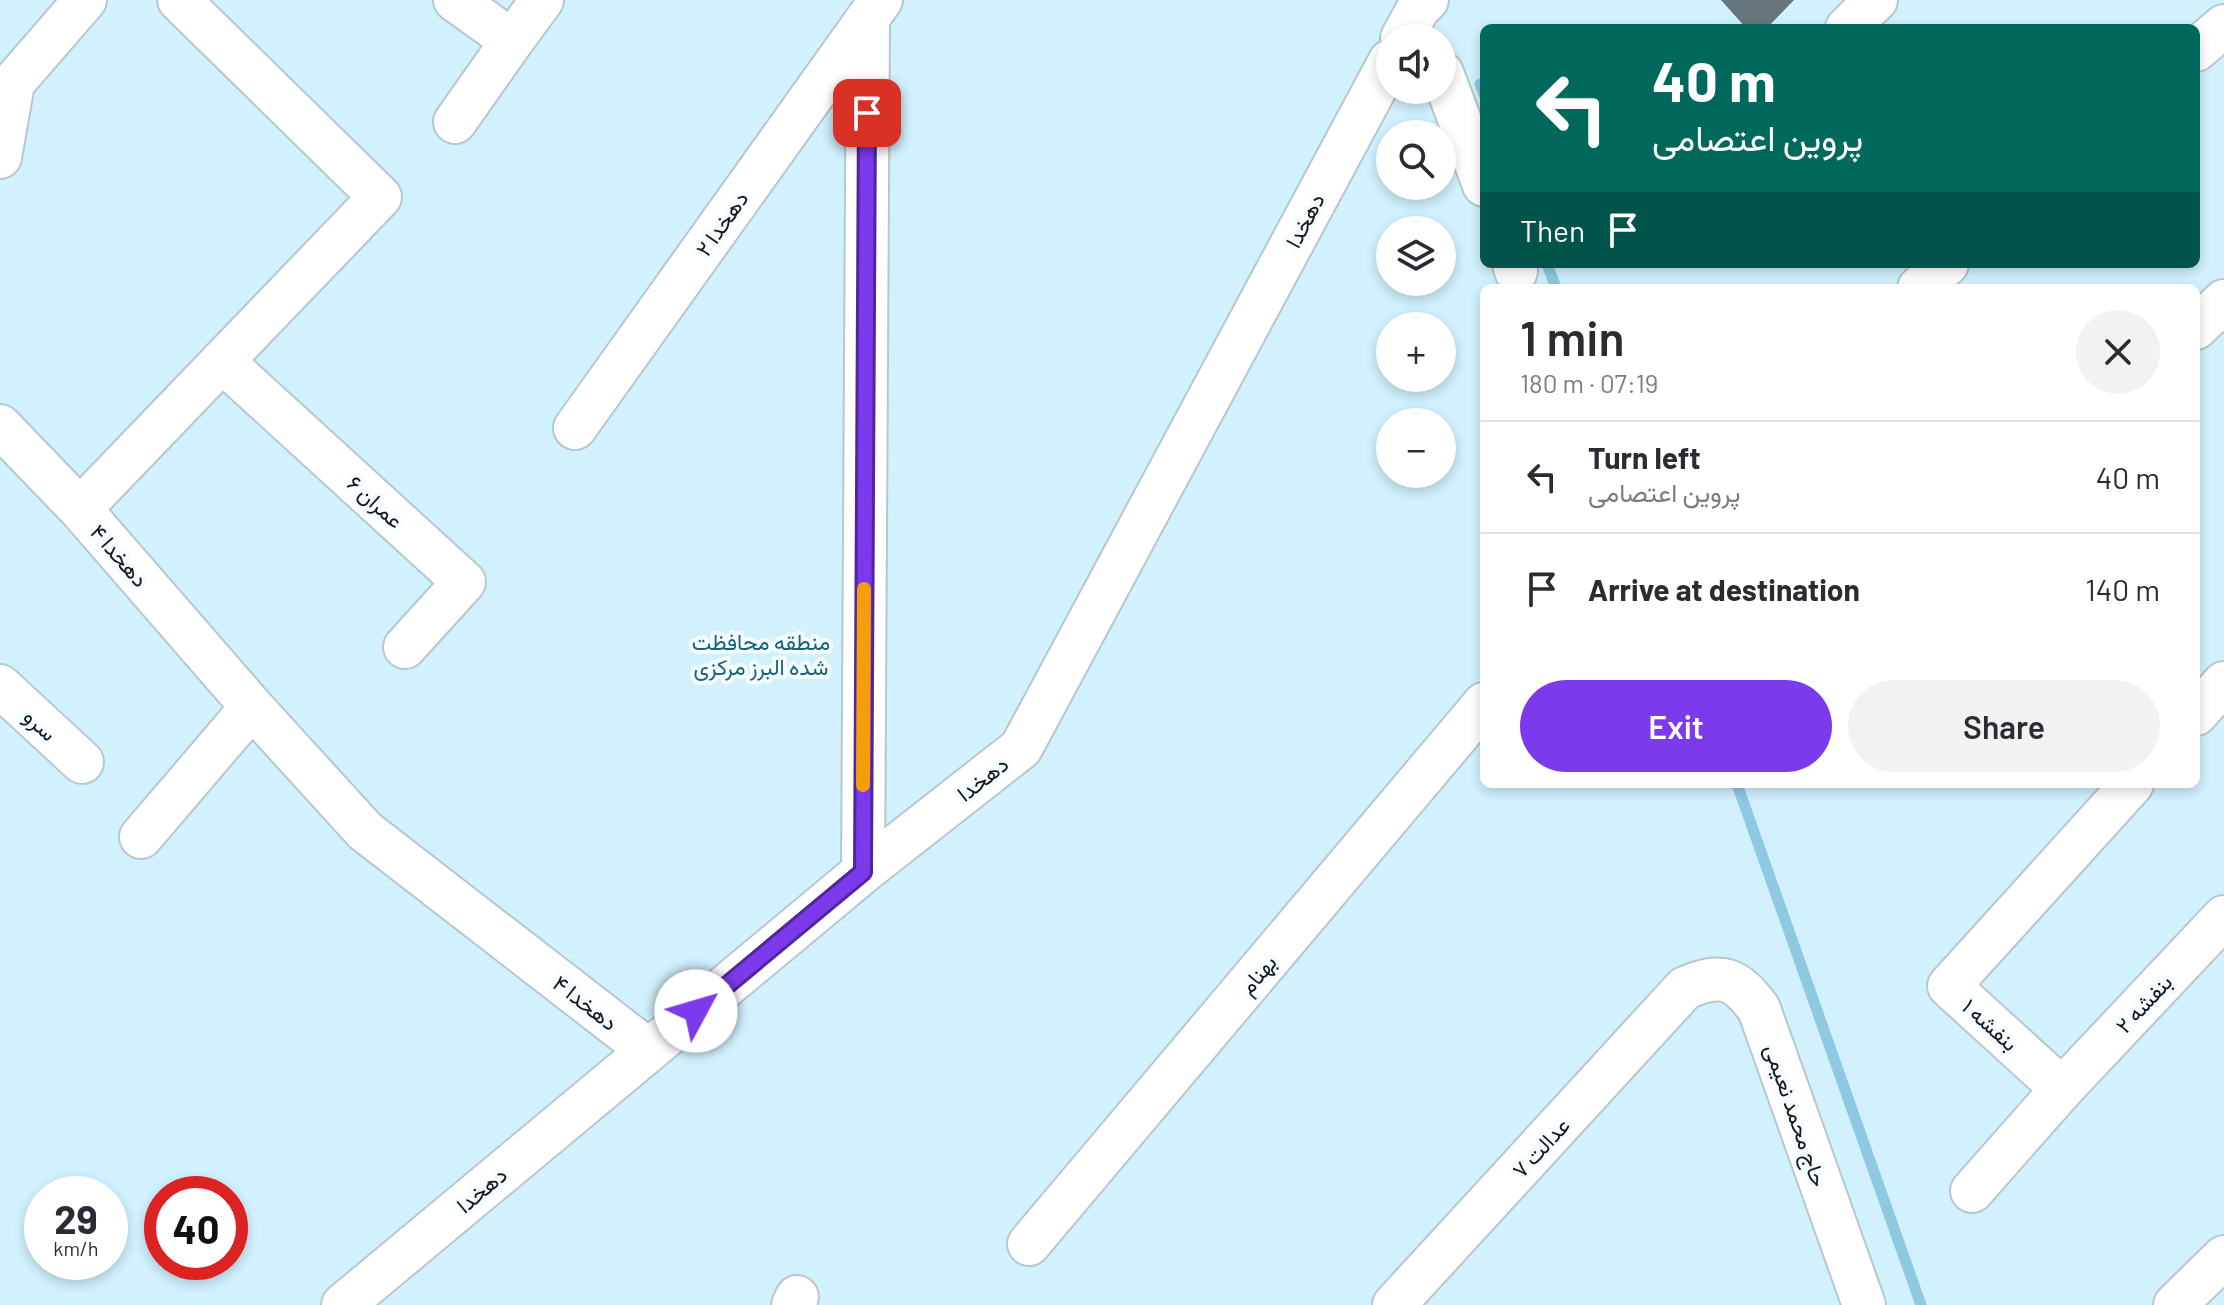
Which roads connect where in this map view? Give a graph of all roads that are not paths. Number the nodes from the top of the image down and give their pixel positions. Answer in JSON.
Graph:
{"nodes":[{"id":1,"x":85,"y":0,"type":"edge"},
{"id":2,"x":179,"y":0,"type":"edge"},
{"id":3,"x":455,"y":0,"type":"edge"},
{"id":4,"x":542,"y":0,"type":"edge"},
{"id":5,"x":1876,"y":0,"type":"edge"},
{"id":6,"x":874,"y":9,"type":"edge"},
{"id":7,"x":1851,"y":24,"type":"edge"},
{"id":8,"x":2224,"y":26,"type":"edge"},
{"id":9,"x":512,"y":41,"type":"junction"},
{"id":10,"x":2200,"y":47,"type":"edge"},
{"id":11,"x":1376,"y":87,"type":"edge"},
{"id":12,"x":1454,"y":104,"type":"edge"},
{"id":13,"x":455,"y":122,"type":"dead end"},
{"id":14,"x":0,"y":157,"type":"edge"},
{"id":15,"x":1480,"y":174,"type":"edge"},
{"id":16,"x":1942,"y":268,"type":"edge"},
{"id":17,"x":1924,"y":284,"type":"edge"},
{"id":18,"x":2224,"y":301,"type":"edge"},
{"id":19,"x":2200,"y":324,"type":"edge"},
{"id":20,"x":222,"y":361,"type":"junction"},
{"id":21,"x":0,"y":426,"type":"edge"},
{"id":22,"x":575,"y":428,"type":"dead end"},
{"id":23,"x":80,"y":509,"type":"junction"},
{"id":24,"x":405,"y":647,"type":"dead end"},
{"id":25,"x":2224,"y":683,"type":"edge"},
{"id":26,"x":0,"y":686,"type":"edge"},
{"id":27,"x":252,"y":707,"type":"junction"},
{"id":28,"x":1480,"y":709,"type":"edge"},
{"id":29,"x":2200,"y":710,"type":"edge"},
{"id":30,"x":82,"y":762,"type":"dead end"},
{"id":31,"x":2128,"y":788,"type":"edge"},
{"id":32,"x":141,"y":837,"type":"dead end"},
{"id":33,"x":863,"y":872,"type":"junction"},
{"id":34,"x":2224,"y":917,"type":"edge"},
{"id":35,"x":1685,"y":988,"type":"joint"},
{"id":36,"x":648,"y":1050,"type":"junction"},
{"id":37,"x":2062,"y":1089,"type":"junction"},
{"id":38,"x":1972,"y":1191,"type":"dead end"},
{"id":39,"x":1029,"y":1244,"type":"dead end"},
{"id":40,"x":2224,"y":1257,"type":"edge"},
{"id":41,"x":343,"y":1305,"type":"edge"},
{"id":42,"x":1394,"y":1305,"type":"edge"},
{"id":43,"x":1864,"y":1305,"type":"edge"},
{"id":44,"x":2175,"y":1305,"type":"edge"}],
"edges":[{"from":1,"to":14,"type":"street"},
{"from":2,"to":20,"type":"street","name":"دهخدا ۴"},
{"from":3,"to":9,"type":"street"},
{"from":4,"to":9,"type":"street"},
{"from":5,"to":7,"type":"street"},
{"from":6,"to":22,"type":"street","name":"دهخدا ۲"},
{"from":6,"to":33,"type":"street"},
{"from":8,"to":10,"type":"street"},
{"from":9,"to":13,"type":"street"},
{"from":11,"to":33,"type":"street","name":"دهخدا"},
{"from":12,"to":15,"type":"street"},
{"from":16,"to":17,"type":"street"},
{"from":18,"to":19,"type":"street"},
{"from":20,"to":23,"type":"street","name":"دهخدا ۴"},
{"from":20,"to":24,"type":"street","name":"عمران ۶"},
{"from":21,"to":23,"type":"street"},
{"from":23,"to":27,"type":"street","name":"دهخدا ۴"},
{"from":25,"to":29,"type":"street"},
{"from":26,"to":30,"type":"street","name":"سرو"},
{"from":27,"to":32,"type":"street"},
{"from":27,"to":36,"type":"street","name":"دهخدا ۴"},
{"from":28,"to":39,"type":"street","name":"بهنام"},
{"from":31,"to":37,"type":"street","name":"بنفشه ۱"},
{"from":33,"to":36,"type":"street","name":"دهخدا"},
{"from":34,"to":37,"type":"street","name":"بنفشه ۲"},
{"from":35,"to":42,"type":"street","name":"۷ عدالت"},
{"from":35,"to":43,"type":"street","name":"حاج محمد نعیمی"},
{"from":36,"to":41,"type":"street","name":"دهخدا"},
{"from":37,"to":38,"type":"street"},
{"from":40,"to":44,"type":"street"}]}
